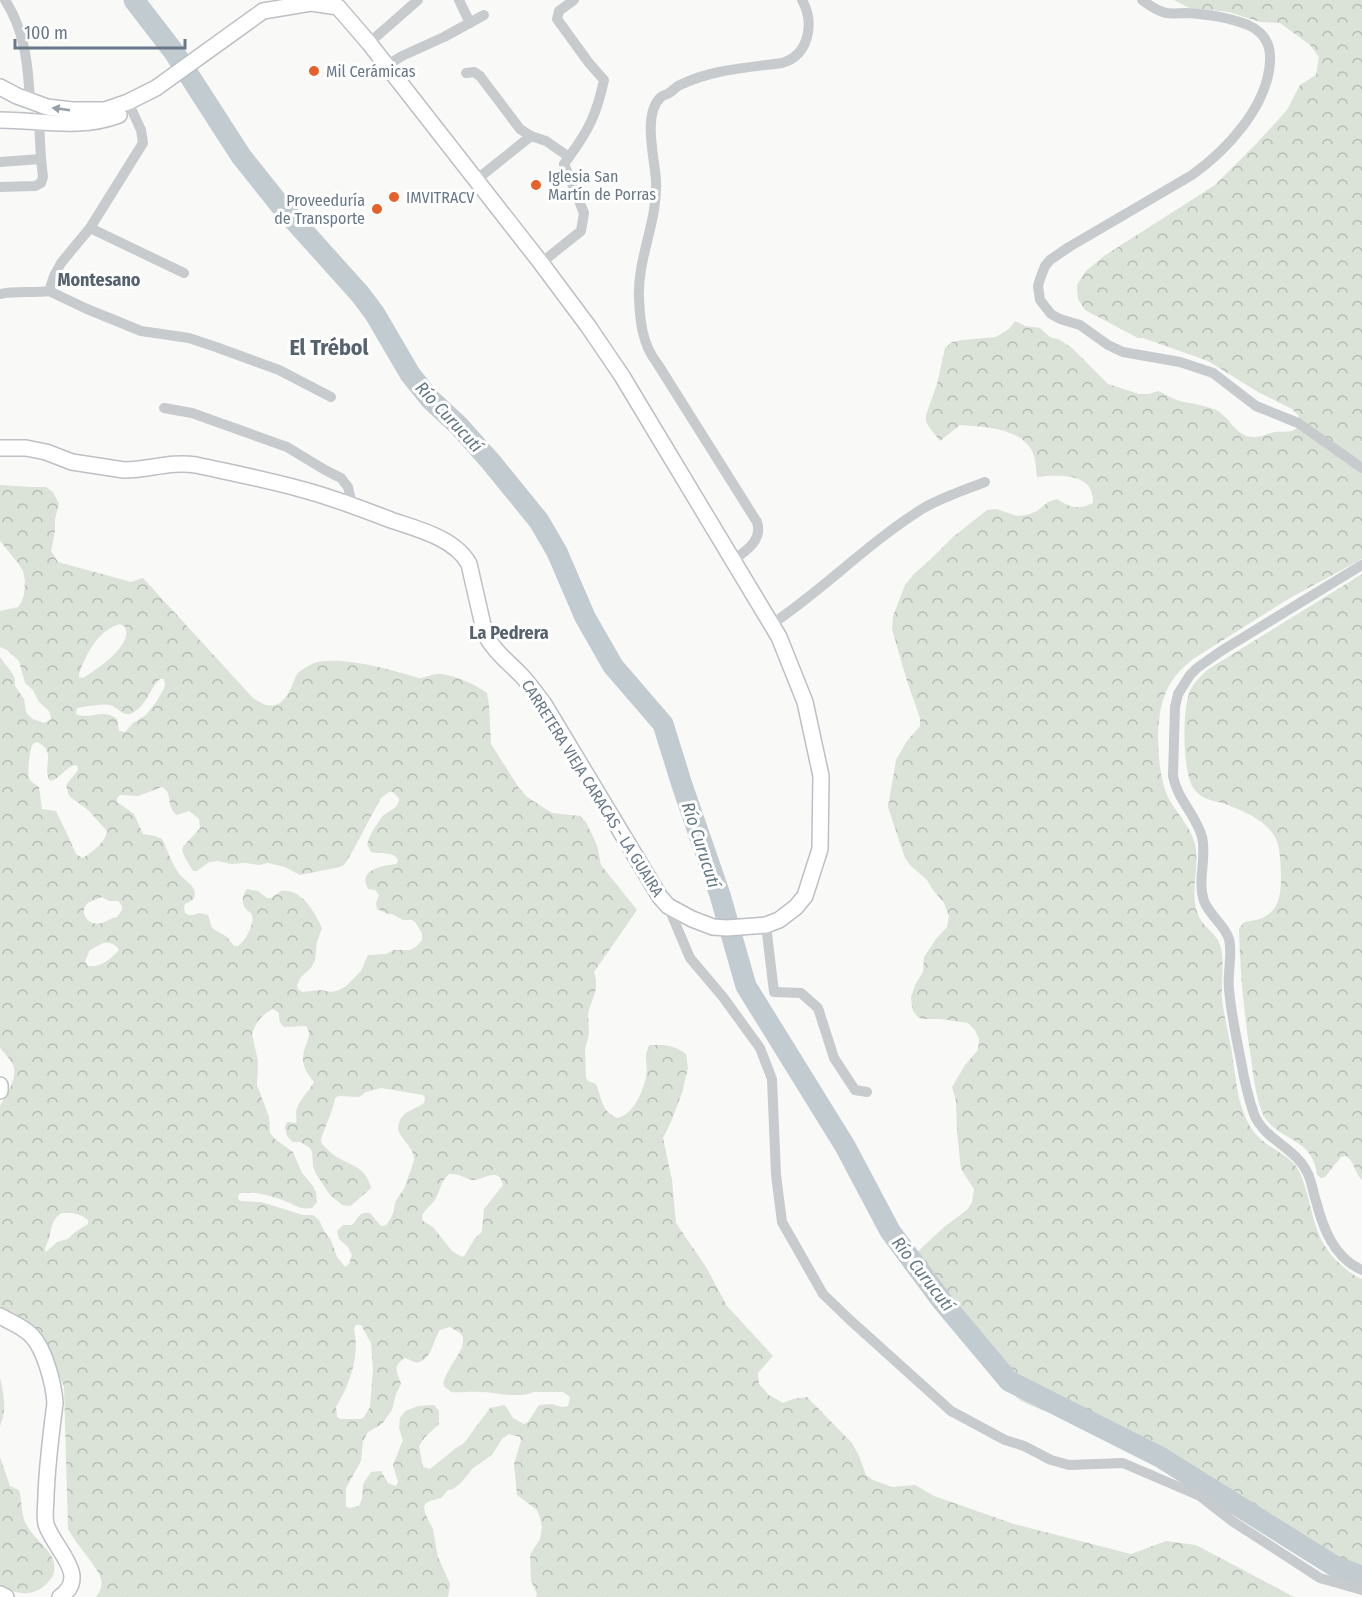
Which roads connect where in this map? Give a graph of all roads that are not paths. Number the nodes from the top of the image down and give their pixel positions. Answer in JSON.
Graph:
{"nodes":[{"id":1,"x":5,"y":0,"type":"edge"},
{"id":2,"x":418,"y":0,"type":"edge"},
{"id":3,"x":459,"y":0,"type":"edge"},
{"id":4,"x":574,"y":0,"type":"edge"},
{"id":5,"x":802,"y":0,"type":"edge"},
{"id":6,"x":1142,"y":0,"type":"edge"},
{"id":7,"x":283,"y":4,"type":"edge"},
{"id":8,"x":335,"y":4,"type":"edge"},
{"id":9,"x":484,"y":15,"type":"dead end"},
{"id":10,"x":470,"y":23,"type":"junction"},
{"id":11,"x":369,"y":43,"type":"junction"},
{"id":12,"x":386,"y":66,"type":"junction"},
{"id":13,"x":466,"y":73,"type":"dead end"},
{"id":14,"x":0,"y":87,"type":"edge"},
{"id":15,"x":30,"y":101,"type":"junction"},
{"id":16,"x":130,"y":106,"type":"junction"},
{"id":17,"x":0,"y":120,"type":"edge"},
{"id":18,"x":39,"y":122,"type":"junction"},
{"id":19,"x":531,"y":136,"type":"junction"},
{"id":20,"x":569,"y":157,"type":"junction"},
{"id":21,"x":40,"y":159,"type":"junction"},
{"id":22,"x":0,"y":162,"type":"edge"},
{"id":23,"x":476,"y":180,"type":"junction"},
{"id":24,"x":0,"y":187,"type":"edge"},
{"id":25,"x":90,"y":228,"type":"junction"},
{"id":26,"x":540,"y":263,"type":"junction"},
{"id":27,"x":184,"y":273,"type":"dead end"},
{"id":28,"x":0,"y":288,"type":"edge"},
{"id":29,"x":49,"y":291,"type":"junction"},
{"id":30,"x":6,"y":293,"type":"edge"},
{"id":31,"x":331,"y":398,"type":"dead end"},
{"id":32,"x":164,"y":408,"type":"dead end"},
{"id":33,"x":0,"y":448,"type":"edge"},
{"id":34,"x":1362,"y":468,"type":"edge"},
{"id":35,"x":986,"y":482,"type":"dead end"},
{"id":36,"x":354,"y":506,"type":"junction"},
{"id":37,"x":733,"y":560,"type":"junction"},
{"id":38,"x":1362,"y":565,"type":"edge"},
{"id":39,"x":771,"y":624,"type":"junction"},
{"id":40,"x":668,"y":906,"type":"junction"},
{"id":41,"x":766,"y":925,"type":"junction"},
{"id":42,"x":0,"y":1085,"type":"edge"},
{"id":43,"x":0,"y":1091,"type":"edge"},
{"id":44,"x":867,"y":1092,"type":"dead end"},
{"id":45,"x":1362,"y":1270,"type":"edge"},
{"id":46,"x":0,"y":1316,"type":"edge"},
{"id":47,"x":1362,"y":1590,"type":"edge"},
{"id":48,"x":0,"y":1594,"type":"edge"},
{"id":49,"x":6,"y":1597,"type":"edge"},
{"id":50,"x":60,"y":1597,"type":"edge"}],
"edges":[{"from":1,"to":15,"type":"street"},
{"from":2,"to":11,"type":"street"},
{"from":3,"to":10,"type":"street"},
{"from":4,"to":20,"type":"street"},
{"from":5,"to":37,"type":"street"},
{"from":6,"to":34,"type":"street"},
{"from":7,"to":8,"type":"main road"},
{"from":7,"to":16,"type":"main road"},
{"from":8,"to":11,"type":"main road","name":"CARRETERA VIEJA CARACAS - LA GUAIRA"},
{"from":9,"to":10,"type":"street"},
{"from":10,"to":12,"type":"street"},
{"from":11,"to":12,"type":"main road","name":"CARRETERA VIEJA CARACAS - LA GUAIRA"},
{"from":12,"to":23,"type":"main road","name":"CARRETERA VIEJA CARACAS - LA GUAIRA"},
{"from":13,"to":19,"type":"street"},
{"from":14,"to":15,"type":"main road"},
{"from":16,"to":15,"type":"main road","one_way":true},
{"from":16,"to":18,"type":"main road"},
{"from":16,"to":25,"type":"street"},
{"from":17,"to":18,"type":"main road"},
{"from":18,"to":21,"type":"street"},
{"from":19,"to":20,"type":"street"},
{"from":19,"to":23,"type":"street"},
{"from":20,"to":26,"type":"street"},
{"from":21,"to":22,"type":"street"},
{"from":21,"to":24,"type":"street"},
{"from":23,"to":26,"type":"main road","name":"CARRETERA VIEJA CARACAS - LA GUAIRA"},
{"from":25,"to":27,"type":"street"},
{"from":25,"to":29,"type":"street"},
{"from":26,"to":37,"type":"main road","name":"CARRETERA VIEJA CARACAS - LA GUAIRA"},
{"from":28,"to":30,"type":"street"},
{"from":29,"to":30,"type":"street"},
{"from":29,"to":31,"type":"street"},
{"from":32,"to":36,"type":"street"},
{"from":33,"to":36,"type":"main road","name":"CARRETERA VIEJA CARACAS - LA GUAIRA"},
{"from":35,"to":39,"type":"street"},
{"from":36,"to":40,"type":"main road","name":"CARRETERA VIEJA CARACAS - LA GUAIRA"},
{"from":37,"to":39,"type":"main road","name":"CARRETERA VIEJA CARACAS - LA GUAIRA"},
{"from":38,"to":45,"type":"street"},
{"from":39,"to":41,"type":"main road","name":"CARRETERA VIEJA CARACAS - LA GUAIRA"},
{"from":40,"to":41,"type":"main road","name":"CARRETERA VIEJA CARACAS - LA GUAIRA"},
{"from":40,"to":47,"type":"street"},
{"from":41,"to":44,"type":"street"},
{"from":42,"to":43,"type":"main road"},
{"from":46,"to":50,"type":"main road"},
{"from":48,"to":49,"type":"main road"}]}
